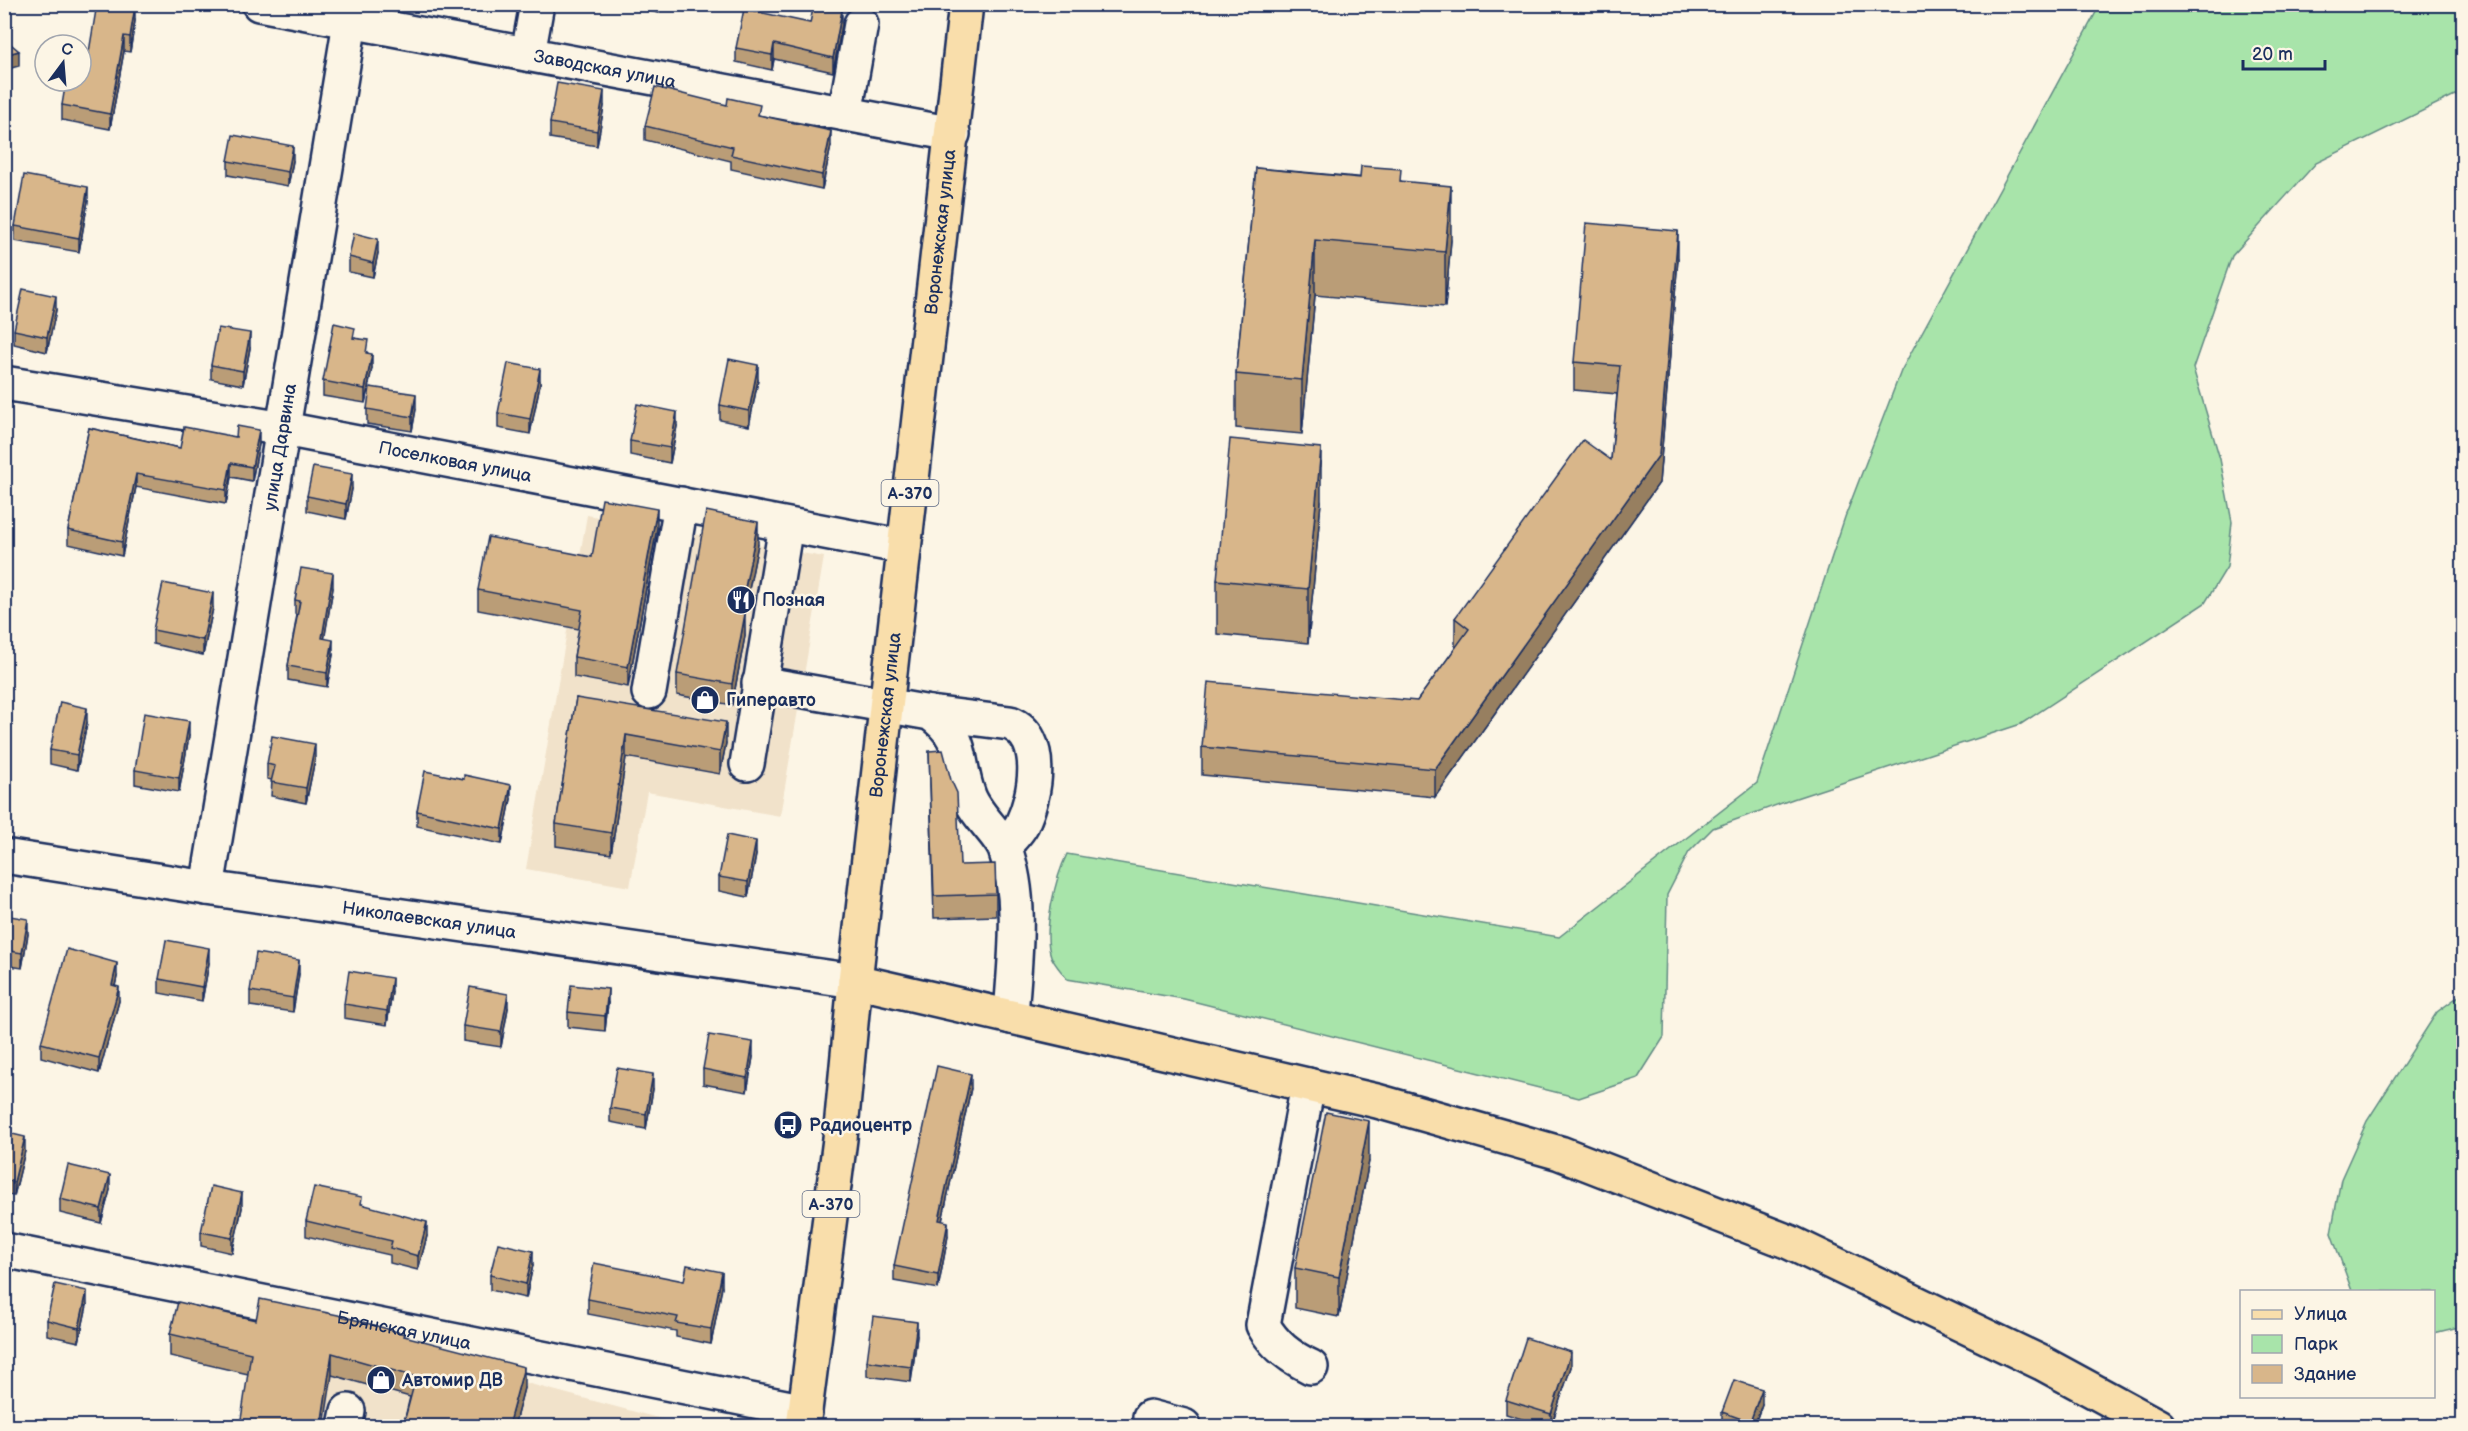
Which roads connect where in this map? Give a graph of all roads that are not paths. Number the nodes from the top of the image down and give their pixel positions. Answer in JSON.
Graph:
{"nodes":[{"id":1,"x":259,"y":4,"type":"edge"},
{"id":2,"x":537,"y":4,"type":"edge"},
{"id":3,"x":966,"y":4,"type":"edge"},
{"id":4,"x":352,"y":12,"type":"edge"},
{"id":5,"x":861,"y":24,"type":"dead end"},
{"id":6,"x":528,"y":54,"type":"junction"},
{"id":7,"x":845,"y":114,"type":"junction"},
{"id":8,"x":953,"y":134,"type":"junction"},
{"id":9,"x":4,"y":383,"type":"edge"},
{"id":10,"x":284,"y":429,"type":"junction"},
{"id":11,"x":681,"y":504,"type":"junction"},
{"id":12,"x":786,"y":525,"type":"junction"},
{"id":13,"x":904,"y":547,"type":"junction"},
{"id":14,"x":759,"y":683,"type":"junction"},
{"id":15,"x":649,"y":692,"type":"dead end"},
{"id":16,"x":886,"y":707,"type":"junction"},
{"id":17,"x":930,"y":713,"type":"junction"},
{"id":18,"x":747,"y":764,"type":"dead end"},
{"id":19,"x":1004,"y":846,"type":"junction"},
{"id":20,"x":4,"y":856,"type":"edge"},
{"id":21,"x":207,"y":888,"type":"junction"},
{"id":22,"x":855,"y":981,"type":"junction"},
{"id":23,"x":1011,"y":1017,"type":"junction"},
{"id":24,"x":1308,"y":1085,"type":"junction"},
{"id":25,"x":4,"y":1250,"type":"edge"},
{"id":26,"x":1311,"y":1367,"type":"dead end"},
{"id":27,"x":1150,"y":1417,"type":"dead end"},
{"id":28,"x":804,"y":1419,"type":"edge"},
{"id":29,"x":1184,"y":1426,"type":"edge"},
{"id":30,"x":2158,"y":1426,"type":"edge"}],
"edges":[{"from":1,"to":4,"type":"street","name":"Заводская улица"},
{"from":2,"to":6,"type":"street"},
{"from":3,"to":8,"type":"main road","name":"Воронежская улица","number":"А-370"},
{"from":4,"to":6,"type":"street","name":"Заводская улица"},
{"from":4,"to":10,"type":"street","name":"улица Дарвина"},
{"from":5,"to":7,"type":"street"},
{"from":6,"to":7,"type":"street","name":"Заводская улица"},
{"from":7,"to":8,"type":"street","name":"Заводская улица"},
{"from":8,"to":13,"type":"main road","name":"Воронежская улица","number":"А-370"},
{"from":9,"to":10,"type":"street","name":"Поселковая улица"},
{"from":10,"to":11,"type":"street","name":"Поселковая улица"},
{"from":10,"to":21,"type":"street","name":"улица Дарвина"},
{"from":11,"to":12,"type":"street","name":"Поселковая улица"},
{"from":11,"to":15,"type":"street"},
{"from":12,"to":13,"type":"street","name":"Поселковая улица"},
{"from":12,"to":14,"type":"street"},
{"from":13,"to":16,"type":"main road","name":"Воронежская улица","number":"А-370"},
{"from":14,"to":16,"type":"street"},
{"from":14,"to":18,"type":"street"},
{"from":16,"to":17,"type":"street"},
{"from":16,"to":22,"type":"main road","name":"Воронежская улица","number":"А-370"},
{"from":17,"to":19,"type":"street"},
{"from":17,"to":19,"type":"street"},
{"from":19,"to":23,"type":"street"},
{"from":20,"to":21,"type":"street","name":"Николаевская улица"},
{"from":21,"to":22,"type":"street","name":"Николаевская улица"},
{"from":22,"to":23,"type":"main road"},
{"from":22,"to":28,"type":"main road","name":"Воронежская улица","number":"А-370"},
{"from":23,"to":24,"type":"main road"},
{"from":24,"to":26,"type":"street"},
{"from":24,"to":30,"type":"main road"},
{"from":25,"to":28,"type":"street","name":"Брянская улица"},
{"from":27,"to":29,"type":"street"}]}
